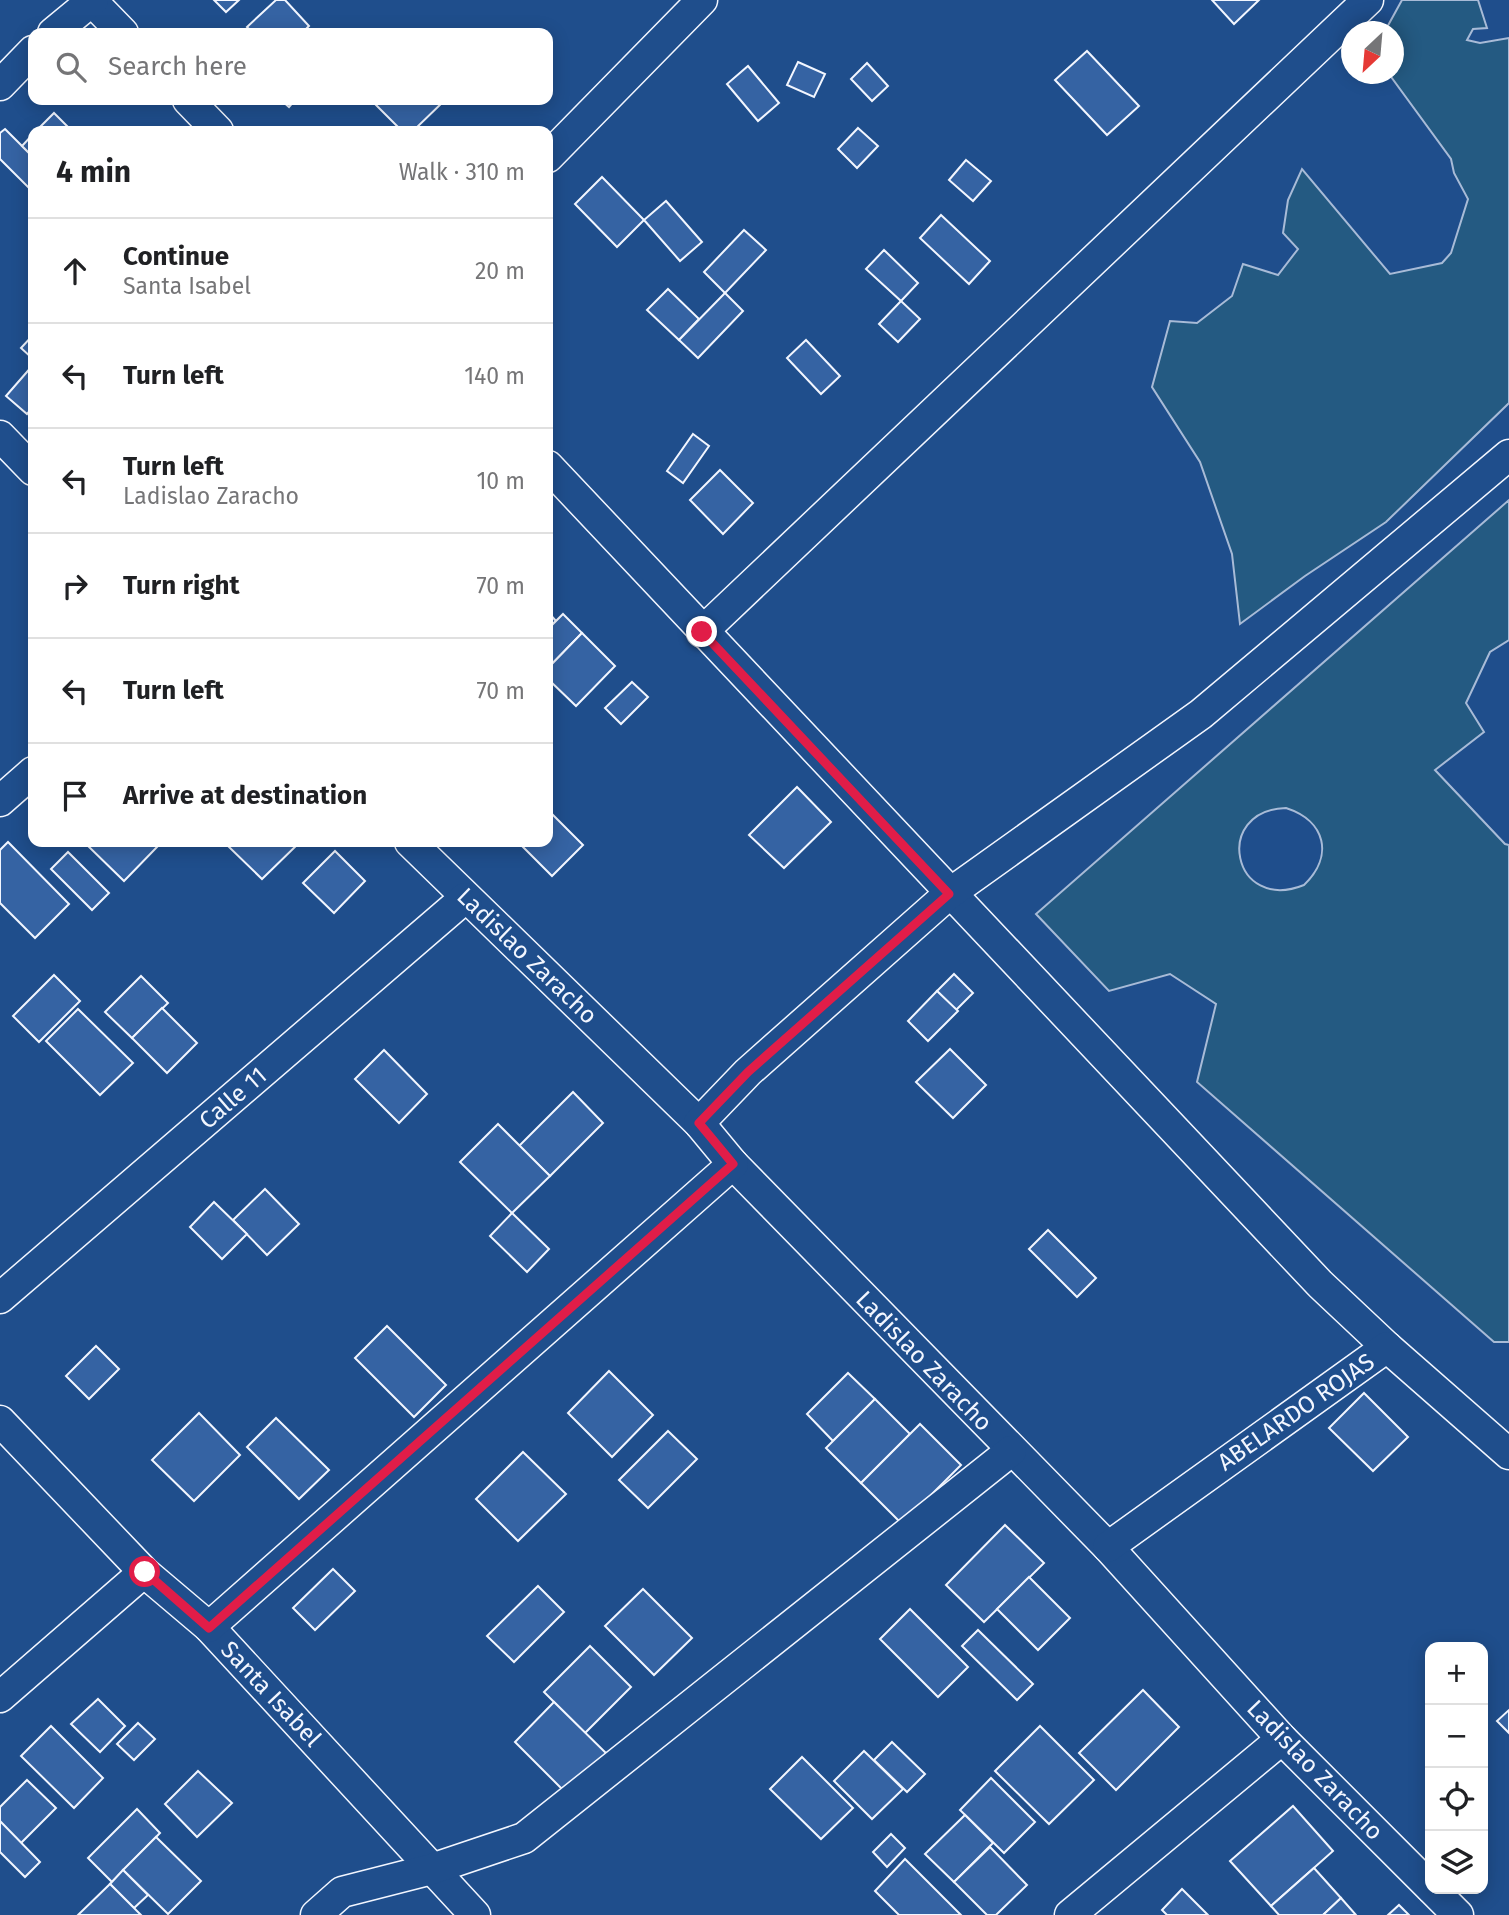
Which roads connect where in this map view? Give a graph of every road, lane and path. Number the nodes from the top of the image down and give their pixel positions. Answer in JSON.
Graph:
{"nodes":[{"id":1,"x":92,"y":0,"type":"edge"},
{"id":2,"x":702,"y":0,"type":"edge"},
{"id":3,"x":1368,"y":0,"type":"edge"},
{"id":4,"x":59,"y":28,"type":"edge"},
{"id":5,"x":118,"y":28,"type":"edge"},
{"id":6,"x":28,"y":56,"type":"edge"},
{"id":7,"x":0,"y":85,"type":"edge"},
{"id":8,"x":193,"y":105,"type":"edge"},
{"id":9,"x":213,"y":126,"type":"edge"},
{"id":10,"x":553,"y":152,"type":"edge"},
{"id":11,"x":0,"y":436,"type":"edge"},
{"id":12,"x":1509,"y":455,"type":"edge"},
{"id":13,"x":28,"y":465,"type":"edge"},
{"id":14,"x":560,"y":491,"type":"edge"},
{"id":15,"x":702,"y":632,"type":"junction"},
{"id":16,"x":28,"y":776,"type":"edge"},
{"id":17,"x":0,"y":801,"type":"edge"},
{"id":18,"x":415,"y":847,"type":"edge"},
{"id":19,"x":949,"y":894,"type":"junction"},
{"id":20,"x":465,"y":898,"type":"junction"},
{"id":21,"x":699,"y":1123,"type":"junction"},
{"id":22,"x":733,"y":1164,"type":"junction"},
{"id":23,"x":0,"y":1298,"type":"edge"},
{"id":24,"x":1387,"y":1347,"type":"junction"},
{"id":25,"x":0,"y":1421,"type":"edge"},
{"id":26,"x":1011,"y":1451,"type":"junction"},
{"id":27,"x":1509,"y":1454,"type":"edge"},
{"id":28,"x":1108,"y":1547,"type":"junction"},
{"id":29,"x":145,"y":1572,"type":"junction"},
{"id":30,"x":209,"y":1628,"type":"junction"},
{"id":31,"x":0,"y":1696,"type":"edge"},
{"id":32,"x":1282,"y":1739,"type":"junction"},
{"id":33,"x":432,"y":1869,"type":"junction"},
{"id":34,"x":1425,"y":1882,"type":"edge"},
{"id":35,"x":1437,"y":1894,"type":"edge"},
{"id":36,"x":316,"y":1915,"type":"edge"},
{"id":37,"x":475,"y":1915,"type":"edge"},
{"id":38,"x":1069,"y":1915,"type":"edge"},
{"id":39,"x":1458,"y":1915,"type":"edge"}],
"edges":[{"from":1,"to":4,"type":"street"},
{"from":1,"to":5,"type":"street"},
{"from":2,"to":10,"type":"street"},
{"from":3,"to":15,"type":"street"},
{"from":6,"to":7,"type":"street"},
{"from":8,"to":9,"type":"street"},
{"from":11,"to":13,"type":"street"},
{"from":12,"to":19,"type":"street"},
{"from":14,"to":15,"type":"street"},
{"from":15,"to":19,"type":"street"},
{"from":16,"to":17,"type":"street"},
{"from":18,"to":20,"type":"street","name":"Ladislao Zaracho"},
{"from":19,"to":21,"type":"street"},
{"from":19,"to":24,"type":"street"},
{"from":20,"to":21,"type":"street","name":"Ladislao Zaracho"},
{"from":20,"to":23,"type":"street","name":"Calle 11"},
{"from":21,"to":22,"type":"street","name":"Ladislao Zaracho"},
{"from":22,"to":26,"type":"street","name":"Ladislao Zaracho"},
{"from":22,"to":30,"type":"street"},
{"from":24,"to":27,"type":"street","name":"ABELARDO ROJAS"},
{"from":24,"to":28,"type":"street","name":"ABELARDO ROJAS"},
{"from":25,"to":29,"type":"street","name":"Santa Isabel"},
{"from":26,"to":28,"type":"street","name":"Ladislao Zaracho"},
{"from":26,"to":33,"type":"street"},
{"from":28,"to":32,"type":"street","name":"Ladislao Zaracho"},
{"from":29,"to":30,"type":"street","name":"Santa Isabel"},
{"from":29,"to":31,"type":"street"},
{"from":30,"to":33,"type":"street","name":"Santa Isabel"},
{"from":32,"to":34,"type":"street","name":"Ladislao Zaracho"},
{"from":32,"to":38,"type":"street"},
{"from":33,"to":36,"type":"street"},
{"from":33,"to":37,"type":"street","name":"Santa Isabel"},
{"from":35,"to":39,"type":"street","name":"Ladislao Zaracho"}]}
